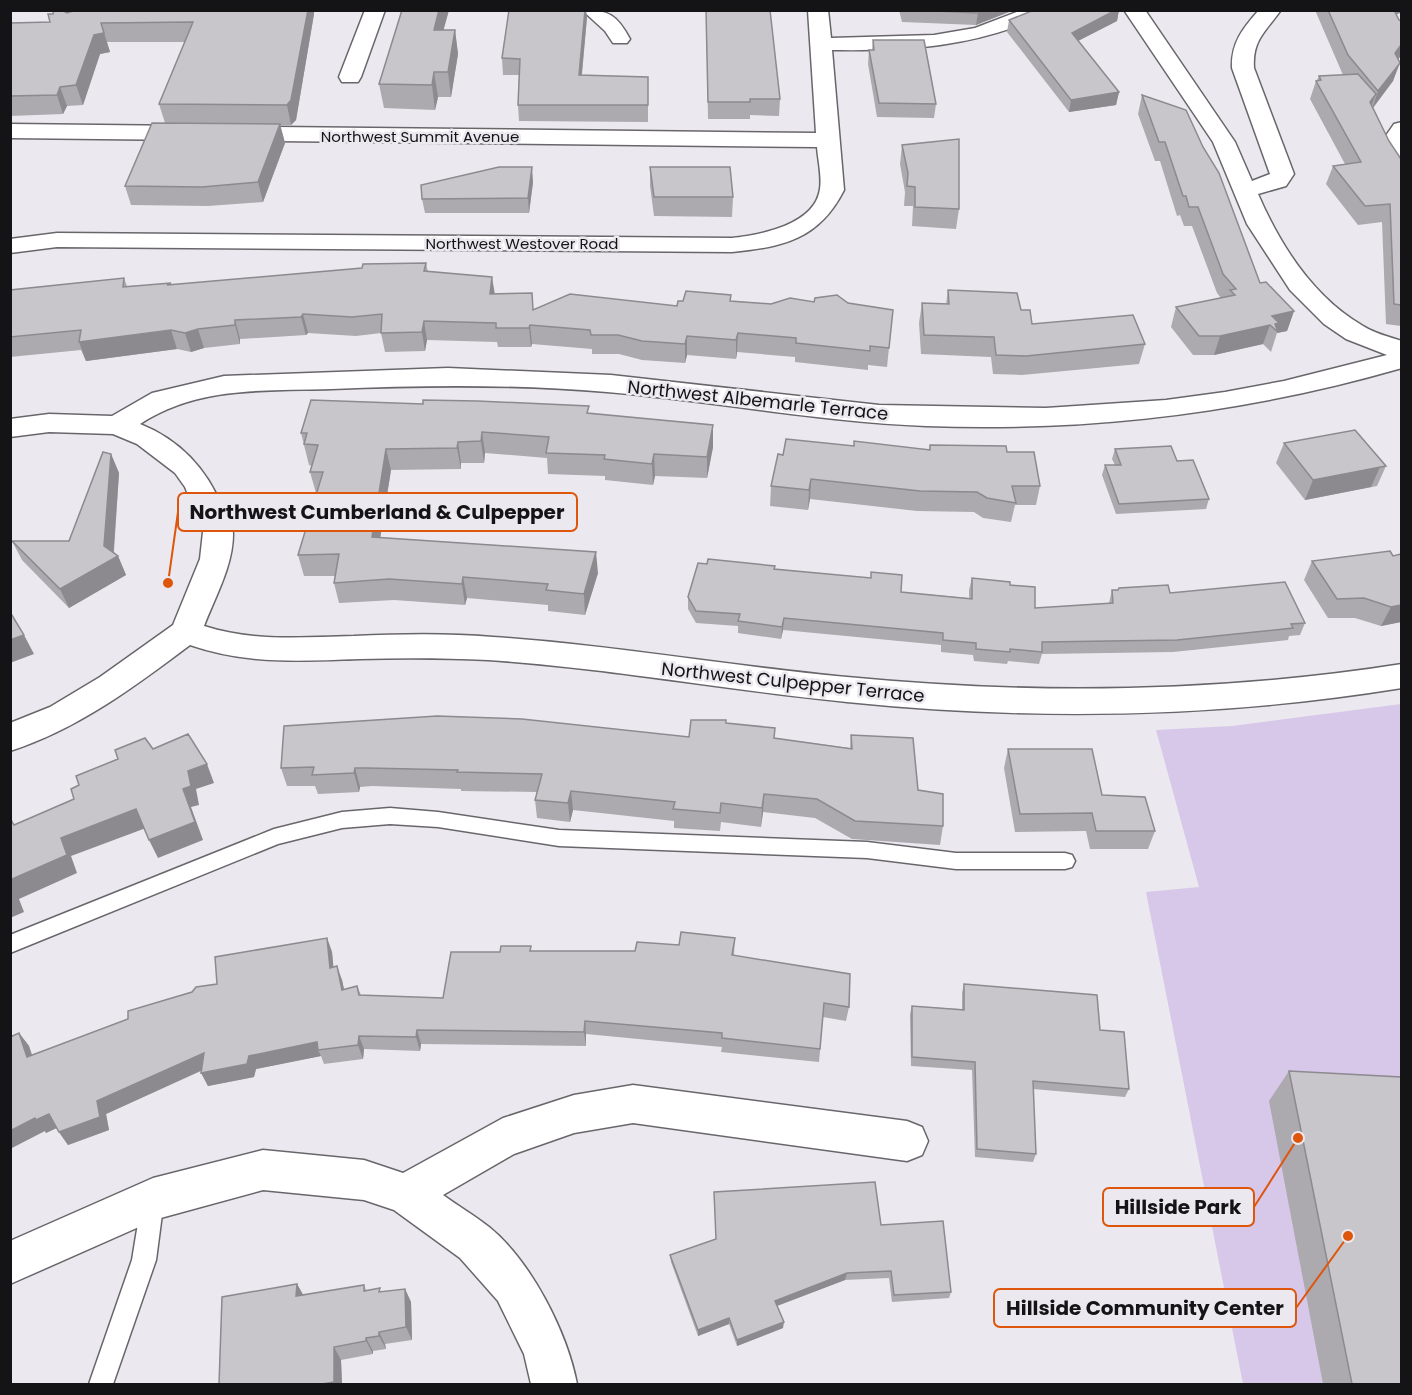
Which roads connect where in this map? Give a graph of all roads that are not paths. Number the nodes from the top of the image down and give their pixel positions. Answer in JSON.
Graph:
{"nodes":[{"id":1,"x":375,"y":10,"type":"edge"},
{"id":2,"x":592,"y":10,"type":"edge"},
{"id":3,"x":818,"y":10,"type":"edge"},
{"id":4,"x":1041,"y":10,"type":"edge"},
{"id":5,"x":1134,"y":10,"type":"edge"},
{"id":6,"x":1271,"y":10,"type":"edge"},
{"id":7,"x":620,"y":39,"type":"dead end"},
{"id":8,"x":822,"y":44,"type":"junction"},
{"id":9,"x":351,"y":77,"type":"dead end"},
{"id":10,"x":1401,"y":129,"type":"edge"},
{"id":11,"x":10,"y":131,"type":"edge"},
{"id":12,"x":829,"y":140,"type":"junction"},
{"id":13,"x":1401,"y":155,"type":"edge"},
{"id":14,"x":1244,"y":190,"type":"junction"},
{"id":15,"x":10,"y":246,"type":"edge"},
{"id":16,"x":1401,"y":351,"type":"edge"},
{"id":17,"x":1401,"y":359,"type":"edge"},
{"id":18,"x":117,"y":425,"type":"junction"},
{"id":19,"x":10,"y":428,"type":"edge"},
{"id":20,"x":186,"y":632,"type":"junction"},
{"id":21,"x":1401,"y":676,"type":"edge"},
{"id":22,"x":10,"y":738,"type":"edge"},
{"id":23,"x":1065,"y":861,"type":"dead end"},
{"id":24,"x":10,"y":944,"type":"edge"},
{"id":25,"x":907,"y":1141,"type":"dead end"},
{"id":26,"x":406,"y":1194,"type":"junction"},
{"id":27,"x":153,"y":1198,"type":"junction"},
{"id":28,"x":10,"y":1263,"type":"edge"},
{"id":29,"x":101,"y":1384,"type":"edge"},
{"id":30,"x":554,"y":1384,"type":"edge"}],
"edges":[{"from":1,"to":9,"type":"street"},
{"from":2,"to":7,"type":"street"},
{"from":3,"to":8,"type":"street","name":"Northwest Westover Road"},
{"from":4,"to":8,"type":"street"},
{"from":5,"to":14,"type":"street"},
{"from":6,"to":14,"type":"street"},
{"from":8,"to":12,"type":"street","name":"Northwest Westover Road"},
{"from":10,"to":13,"type":"street"},
{"from":11,"to":12,"type":"street","name":"Northwest Summit Avenue"},
{"from":12,"to":15,"type":"street","name":"Northwest Westover Road"},
{"from":14,"to":16,"type":"street"},
{"from":17,"to":18,"type":"street","name":"Northwest Albemarle Terrace"},
{"from":18,"to":19,"type":"street"},
{"from":18,"to":20,"type":"street"},
{"from":20,"to":21,"type":"street","name":"Northwest Culpepper Terrace"},
{"from":20,"to":22,"type":"street"},
{"from":23,"to":24,"type":"lane"},
{"from":25,"to":26,"type":"street"},
{"from":26,"to":27,"type":"street"},
{"from":26,"to":30,"type":"street"},
{"from":27,"to":28,"type":"street"},
{"from":27,"to":29,"type":"lane"}]}
